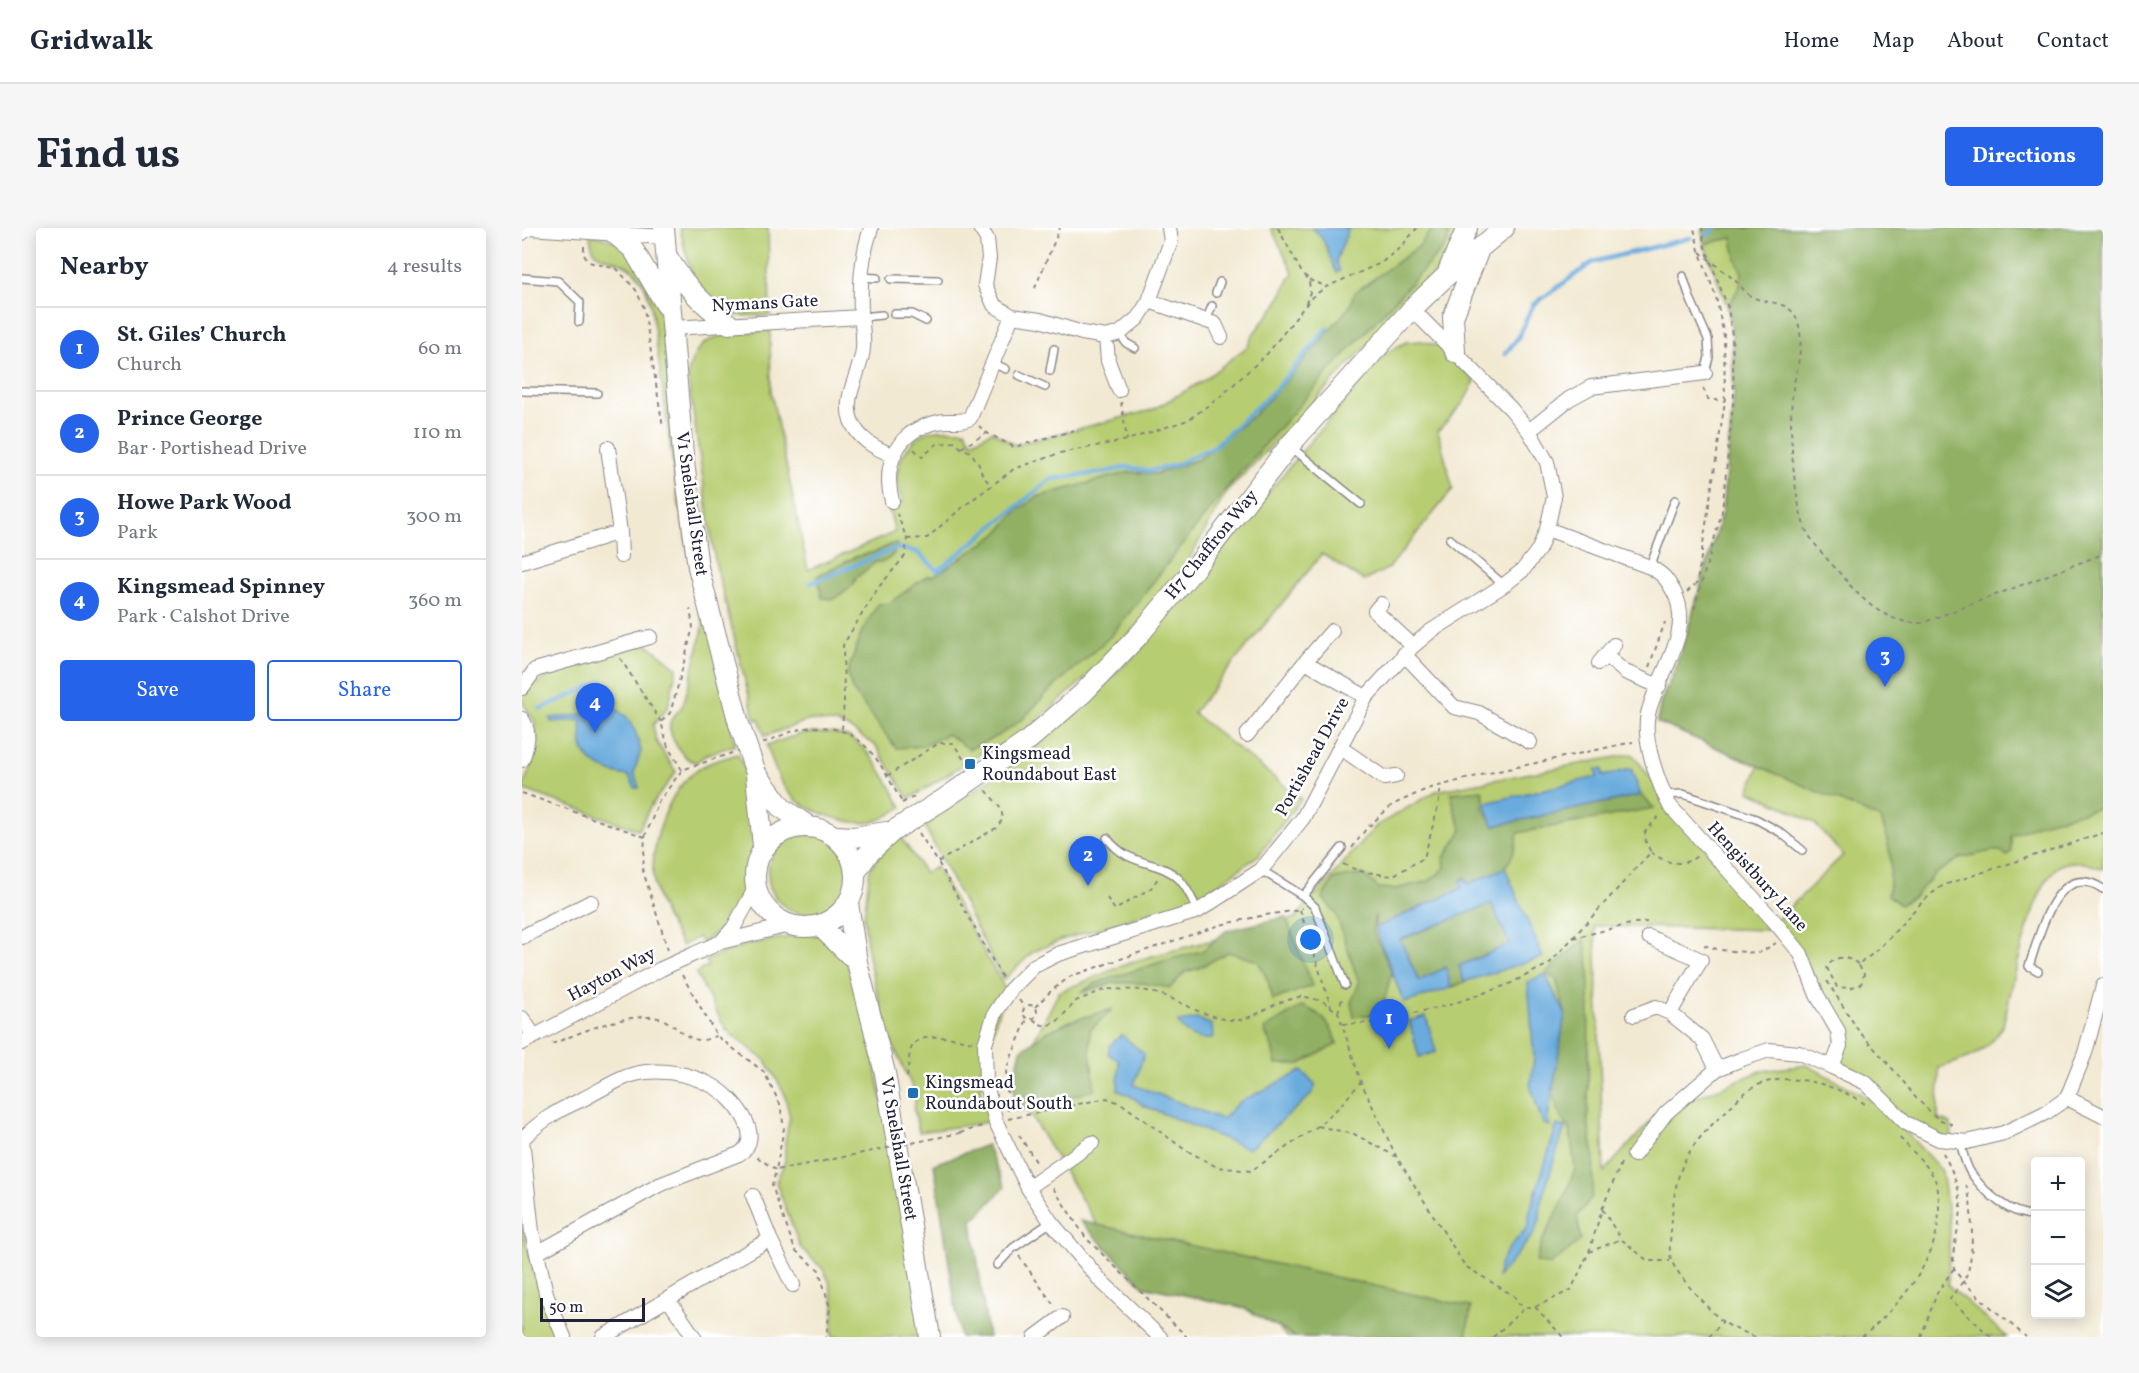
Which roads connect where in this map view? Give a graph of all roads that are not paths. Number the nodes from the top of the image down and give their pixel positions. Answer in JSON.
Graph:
{"nodes":[{"id":1,"x":871,"y":228,"type":"edge"},
{"id":2,"x":980,"y":228,"type":"edge"},
{"id":3,"x":1169,"y":228,"type":"edge"},
{"id":4,"x":1467,"y":228,"type":"edge"},
{"id":5,"x":1504,"y":228,"type":"edge"},
{"id":6,"x":522,"y":233,"type":"edge"},
{"id":7,"x":615,"y":234,"type":"junction"},
{"id":8,"x":664,"y":239,"type":"edge"},
{"id":9,"x":1480,"y":247,"type":"junction"},
{"id":10,"x":1683,"y":276,"type":"dead end"},
{"id":11,"x":861,"y":277,"type":"junction"},
{"id":12,"x":1445,"y":277,"type":"junction"},
{"id":13,"x":522,"y":278,"type":"edge"},
{"id":14,"x":877,"y":278,"type":"dead end"},
{"id":15,"x":891,"y":279,"type":"dead end"},
{"id":16,"x":938,"y":280,"type":"dead end"},
{"id":17,"x":1220,"y":282,"type":"dead end"},
{"id":18,"x":1216,"y":293,"type":"dead end"},
{"id":19,"x":1149,"y":301,"type":"junction"},
{"id":20,"x":1212,"y":306,"type":"dead end"},
{"id":21,"x":1412,"y":309,"type":"junction"},
{"id":22,"x":894,"y":314,"type":"dead end"},
{"id":23,"x":882,"y":315,"type":"dead end"},
{"id":24,"x":1012,"y":316,"type":"junction"},
{"id":25,"x":861,"y":317,"type":"junction"},
{"id":26,"x":926,"y":321,"type":"dead end"},
{"id":27,"x":1206,"y":321,"type":"junction"},
{"id":28,"x":579,"y":322,"type":"dead end"},
{"id":29,"x":671,"y":322,"type":"junction"},
{"id":30,"x":729,"y":324,"type":"junction"},
{"id":31,"x":1120,"y":333,"type":"junction"},
{"id":32,"x":1106,"y":337,"type":"junction"},
{"id":33,"x":1221,"y":337,"type":"dead end"},
{"id":34,"x":1135,"y":348,"type":"dead end"},
{"id":35,"x":1054,"y":349,"type":"dead end"},
{"id":36,"x":1455,"y":352,"type":"junction"},
{"id":37,"x":992,"y":363,"type":"junction"},
{"id":38,"x":1006,"y":369,"type":"dead end"},
{"id":39,"x":1050,"y":371,"type":"dead end"},
{"id":40,"x":1705,"y":373,"type":"joint"},
{"id":41,"x":1019,"y":375,"type":"dead end"},
{"id":42,"x":1045,"y":387,"type":"dead end"},
{"id":43,"x":1119,"y":390,"type":"road end"},
{"id":44,"x":522,"y":391,"type":"edge"},
{"id":45,"x":597,"y":393,"type":"dead end"},
{"id":46,"x":1529,"y":431,"type":"junction"},
{"id":47,"x":1289,"y":446,"type":"junction"},
{"id":48,"x":608,"y":448,"type":"dead end"},
{"id":49,"x":892,"y":455,"type":"junction"},
{"id":50,"x":1675,"y":500,"type":"dead end"},
{"id":51,"x":892,"y":501,"type":"dead end"},
{"id":52,"x":1361,"y":504,"type":"dead end"},
{"id":53,"x":1547,"y":530,"type":"junction"},
{"id":54,"x":620,"y":532,"type":"junction"},
{"id":55,"x":1450,"y":539,"type":"dead end"},
{"id":56,"x":621,"y":556,"type":"dead end"},
{"id":57,"x":522,"y":562,"type":"edge"},
{"id":58,"x":1650,"y":567,"type":"junction"},
{"id":59,"x":1504,"y":585,"type":"junction"},
{"id":60,"x":1382,"y":604,"type":"dead end"},
{"id":61,"x":1332,"y":631,"type":"dead end"},
{"id":62,"x":650,"y":637,"type":"dead end"},
{"id":63,"x":1408,"y":650,"type":"junction"},
{"id":64,"x":1607,"y":655,"type":"dead end"},
{"id":65,"x":1305,"y":662,"type":"junction"},
{"id":66,"x":1659,"y":686,"type":"junction"},
{"id":67,"x":522,"y":688,"type":"edge"},
{"id":68,"x":1366,"y":697,"type":"junction"},
{"id":69,"x":522,"y":719,"type":"edge"},
{"id":70,"x":1247,"y":735,"type":"dead end"},
{"id":71,"x":1530,"y":742,"type":"dead end"},
{"id":72,"x":1341,"y":748,"type":"junction"},
{"id":73,"x":522,"y":760,"type":"edge"},
{"id":74,"x":756,"y":773,"type":"junction"},
{"id":75,"x":1396,"y":776,"type":"dead end"},
{"id":76,"x":1667,"y":800,"type":"junction"},
{"id":77,"x":808,"y":826,"type":"junction"},
{"id":78,"x":893,"y":831,"type":"junction"},
{"id":79,"x":835,"y":836,"type":"junction"},
{"id":80,"x":1107,"y":838,"type":"dead end"},
{"id":81,"x":763,"y":847,"type":"junction"},
{"id":82,"x":1802,"y":850,"type":"dead end"},
{"id":83,"x":1344,"y":851,"type":"road end"},
{"id":84,"x":1261,"y":870,"type":"junction"},
{"id":85,"x":855,"y":873,"type":"junction"},
{"id":86,"x":2103,"y":889,"type":"edge"},
{"id":87,"x":755,"y":890,"type":"junction"},
{"id":88,"x":1306,"y":898,"type":"junction"},
{"id":89,"x":591,"y":902,"type":"dead end"},
{"id":90,"x":848,"y":903,"type":"junction"},
{"id":91,"x":1198,"y":911,"type":"junction"},
{"id":92,"x":789,"y":925,"type":"junction"},
{"id":93,"x":819,"y":925,"type":"junction"},
{"id":94,"x":522,"y":937,"type":"edge"},
{"id":95,"x":1649,"y":937,"type":"dead end"},
{"id":96,"x":721,"y":942,"type":"junction"},
{"id":97,"x":857,"y":962,"type":"junction"},
{"id":98,"x":2038,"y":971,"type":"dead end"},
{"id":99,"x":1345,"y":985,"type":"road end"},
{"id":100,"x":2103,"y":986,"type":"edge"},
{"id":101,"x":1670,"y":1013,"type":"junction"},
{"id":102,"x":1634,"y":1015,"type":"dead end"},
{"id":103,"x":522,"y":1018,"type":"edge"},
{"id":104,"x":533,"y":1042,"type":"edge"},
{"id":105,"x":1832,"y":1067,"type":"junction"},
{"id":106,"x":1717,"y":1069,"type":"junction"},
{"id":107,"x":2067,"y":1098,"type":"junction"},
{"id":108,"x":2103,"y":1116,"type":"edge"},
{"id":109,"x":522,"y":1139,"type":"edge"},
{"id":110,"x":1950,"y":1141,"type":"junction"},
{"id":111,"x":1092,"y":1143,"type":"dead end"},
{"id":112,"x":1634,"y":1155,"type":"dead end"},
{"id":113,"x":1028,"y":1188,"type":"junction"},
{"id":114,"x":753,"y":1196,"type":"dead end"},
{"id":115,"x":2031,"y":1215,"type":"edge"},
{"id":116,"x":1051,"y":1222,"type":"junction"},
{"id":117,"x":770,"y":1239,"type":"junction"},
{"id":118,"x":537,"y":1253,"type":"junction"},
{"id":119,"x":997,"y":1265,"type":"dead end"},
{"id":120,"x":793,"y":1285,"type":"dead end"},
{"id":121,"x":668,"y":1299,"type":"junction"},
{"id":122,"x":1062,"y":1317,"type":"road end"},
{"id":123,"x":564,"y":1337,"type":"edge"},
{"id":124,"x":603,"y":1337,"type":"edge"},
{"id":125,"x":694,"y":1337,"type":"edge"},
{"id":126,"x":930,"y":1337,"type":"edge"},
{"id":127,"x":1035,"y":1337,"type":"edge"},
{"id":128,"x":1160,"y":1337,"type":"edge"}],
"edges":[{"from":1,"to":11,"type":"street"},
{"from":2,"to":24,"type":"street"},
{"from":3,"to":19,"type":"street"},
{"from":4,"to":12,"type":"street"},
{"from":5,"to":9,"type":"street","name":"H7 Chaffron Way"},
{"from":6,"to":7,"type":"street"},
{"from":7,"to":8,"type":"street"},
{"from":7,"to":29,"type":"street"},
{"from":8,"to":29,"type":"street","name":"V1 Snelshall Street"},
{"from":8,"to":30,"type":"street"},
{"from":9,"to":12,"type":"street","name":"H7 Chaffron Way"},
{"from":9,"to":36,"type":"street"},
{"from":10,"to":40,"type":"lane"},
{"from":11,"to":14,"type":"lane"},
{"from":11,"to":25,"type":"street"},
{"from":12,"to":21,"type":"street","name":"H7 Chaffron Way"},
{"from":13,"to":28,"type":"lane"},
{"from":15,"to":16,"type":"lane"},
{"from":17,"to":18,"type":"lane"},
{"from":19,"to":27,"type":"street"},
{"from":19,"to":31,"type":"street"},
{"from":20,"to":27,"type":"lane"},
{"from":21,"to":36,"type":"street","name":"Portishead Drive"},
{"from":21,"to":47,"type":"street","name":"H7 Chaffron Way"},
{"from":22,"to":26,"type":"lane"},
{"from":23,"to":25,"type":"lane"},
{"from":24,"to":32,"type":"street"},
{"from":24,"to":37,"type":"street"},
{"from":25,"to":30,"type":"street","name":"Nymans Gate"},
{"from":25,"to":49,"type":"street"},
{"from":27,"to":33,"type":"street"},
{"from":29,"to":30,"type":"street","name":"Nymans Gate"},
{"from":29,"to":74,"type":"street","name":"V1 Snelshall Street","bridge":true},
{"from":31,"to":32,"type":"street"},
{"from":31,"to":34,"type":"lane"},
{"from":32,"to":43,"type":"street"},
{"from":35,"to":39,"type":"lane"},
{"from":36,"to":46,"type":"street","name":"Portishead Drive"},
{"from":37,"to":38,"type":"lane"},
{"from":37,"to":49,"type":"street"},
{"from":40,"to":46,"type":"street"},
{"from":41,"to":42,"type":"lane"},
{"from":44,"to":45,"type":"lane"},
{"from":46,"to":53,"type":"street","name":"Portishead Drive"},
{"from":47,"to":52,"type":"lane"},
{"from":47,"to":78,"type":"street","name":"H7 Chaffron Way","bridge":true},
{"from":48,"to":54,"type":"street"},
{"from":49,"to":51,"type":"street"},
{"from":50,"to":58,"type":"lane"},
{"from":53,"to":58,"type":"street","name":"Hengistbury Lane"},
{"from":53,"to":59,"type":"street","name":"Portishead Drive"},
{"from":54,"to":56,"type":"street"},
{"from":54,"to":57,"type":"street"},
{"from":55,"to":59,"type":"lane"},
{"from":58,"to":66,"type":"street","name":"Hengistbury Lane"},
{"from":59,"to":63,"type":"street","name":"Portishead Drive"},
{"from":60,"to":63,"type":"street"},
{"from":61,"to":65,"type":"street"},
{"from":62,"to":67,"type":"street"},
{"from":63,"to":68,"type":"street","name":"Portishead Drive"},
{"from":63,"to":71,"type":"street"},
{"from":64,"to":66,"type":"street"},
{"from":65,"to":68,"type":"street"},
{"from":65,"to":70,"type":"street"},
{"from":66,"to":76,"type":"street","name":"Hengistbury Lane"},
{"from":68,"to":72,"type":"street","name":"Portishead Drive"},
{"from":69,"to":73,"type":"street"},
{"from":72,"to":75,"type":"street"},
{"from":72,"to":84,"type":"street","name":"Portishead Drive"},
{"from":74,"to":77,"type":"street","name":"V1 Snelshall Street"},
{"from":74,"to":81,"type":"street","name":"V1 Snelshall Street"},
{"from":76,"to":82,"type":"lane"},
{"from":76,"to":105,"type":"street","name":"Hengistbury Lane"},
{"from":77,"to":79,"type":"street"},
{"from":77,"to":81,"type":"street"},
{"from":78,"to":79,"type":"street","name":"H7 Chaffron Way"},
{"from":78,"to":85,"type":"street","name":"H7 Chaffron Way"},
{"from":79,"to":85,"type":"street"},
{"from":80,"to":91,"type":"lane"},
{"from":81,"to":87,"type":"street"},
{"from":83,"to":88,"type":"lane"},
{"from":84,"to":88,"type":"lane"},
{"from":84,"to":91,"type":"street","name":"Portishead Drive"},
{"from":85,"to":90,"type":"street"},
{"from":86,"to":98,"type":"lane"},
{"from":87,"to":92,"type":"street"},
{"from":87,"to":96,"type":"street","name":"Hayton Way"},
{"from":88,"to":99,"type":"lane"},
{"from":89,"to":94,"type":"street"},
{"from":90,"to":93,"type":"street"},
{"from":90,"to":97,"type":"street","name":"V1 Snelshall Street"},
{"from":91,"to":113,"type":"street","name":"Portishead Drive"},
{"from":92,"to":93,"type":"street"},
{"from":92,"to":96,"type":"street","name":"Hayton Way"},
{"from":93,"to":97,"type":"street"},
{"from":95,"to":101,"type":"street"},
{"from":96,"to":104,"type":"street","name":"Hayton Way","bridge":true},
{"from":97,"to":126,"type":"street","name":"V1 Snelshall Street"},
{"from":100,"to":107,"type":"street"},
{"from":101,"to":102,"type":"street"},
{"from":101,"to":106,"type":"street"},
{"from":103,"to":104,"type":"street"},
{"from":105,"to":106,"type":"street"},
{"from":105,"to":110,"type":"street"},
{"from":106,"to":112,"type":"street"},
{"from":107,"to":108,"type":"street"},
{"from":107,"to":110,"type":"street"},
{"from":109,"to":118,"type":"street"},
{"from":109,"to":118,"type":"street"},
{"from":110,"to":115,"type":"lane"},
{"from":111,"to":113,"type":"street"},
{"from":113,"to":116,"type":"street","name":"Portishead Drive"},
{"from":114,"to":117,"type":"street"},
{"from":116,"to":119,"type":"lane"},
{"from":116,"to":128,"type":"street","name":"Portishead Drive"},
{"from":117,"to":120,"type":"street"},
{"from":117,"to":121,"type":"street"},
{"from":118,"to":123,"type":"street"},
{"from":121,"to":124,"type":"street"},
{"from":121,"to":125,"type":"street"},
{"from":122,"to":127,"type":"street"}]}
